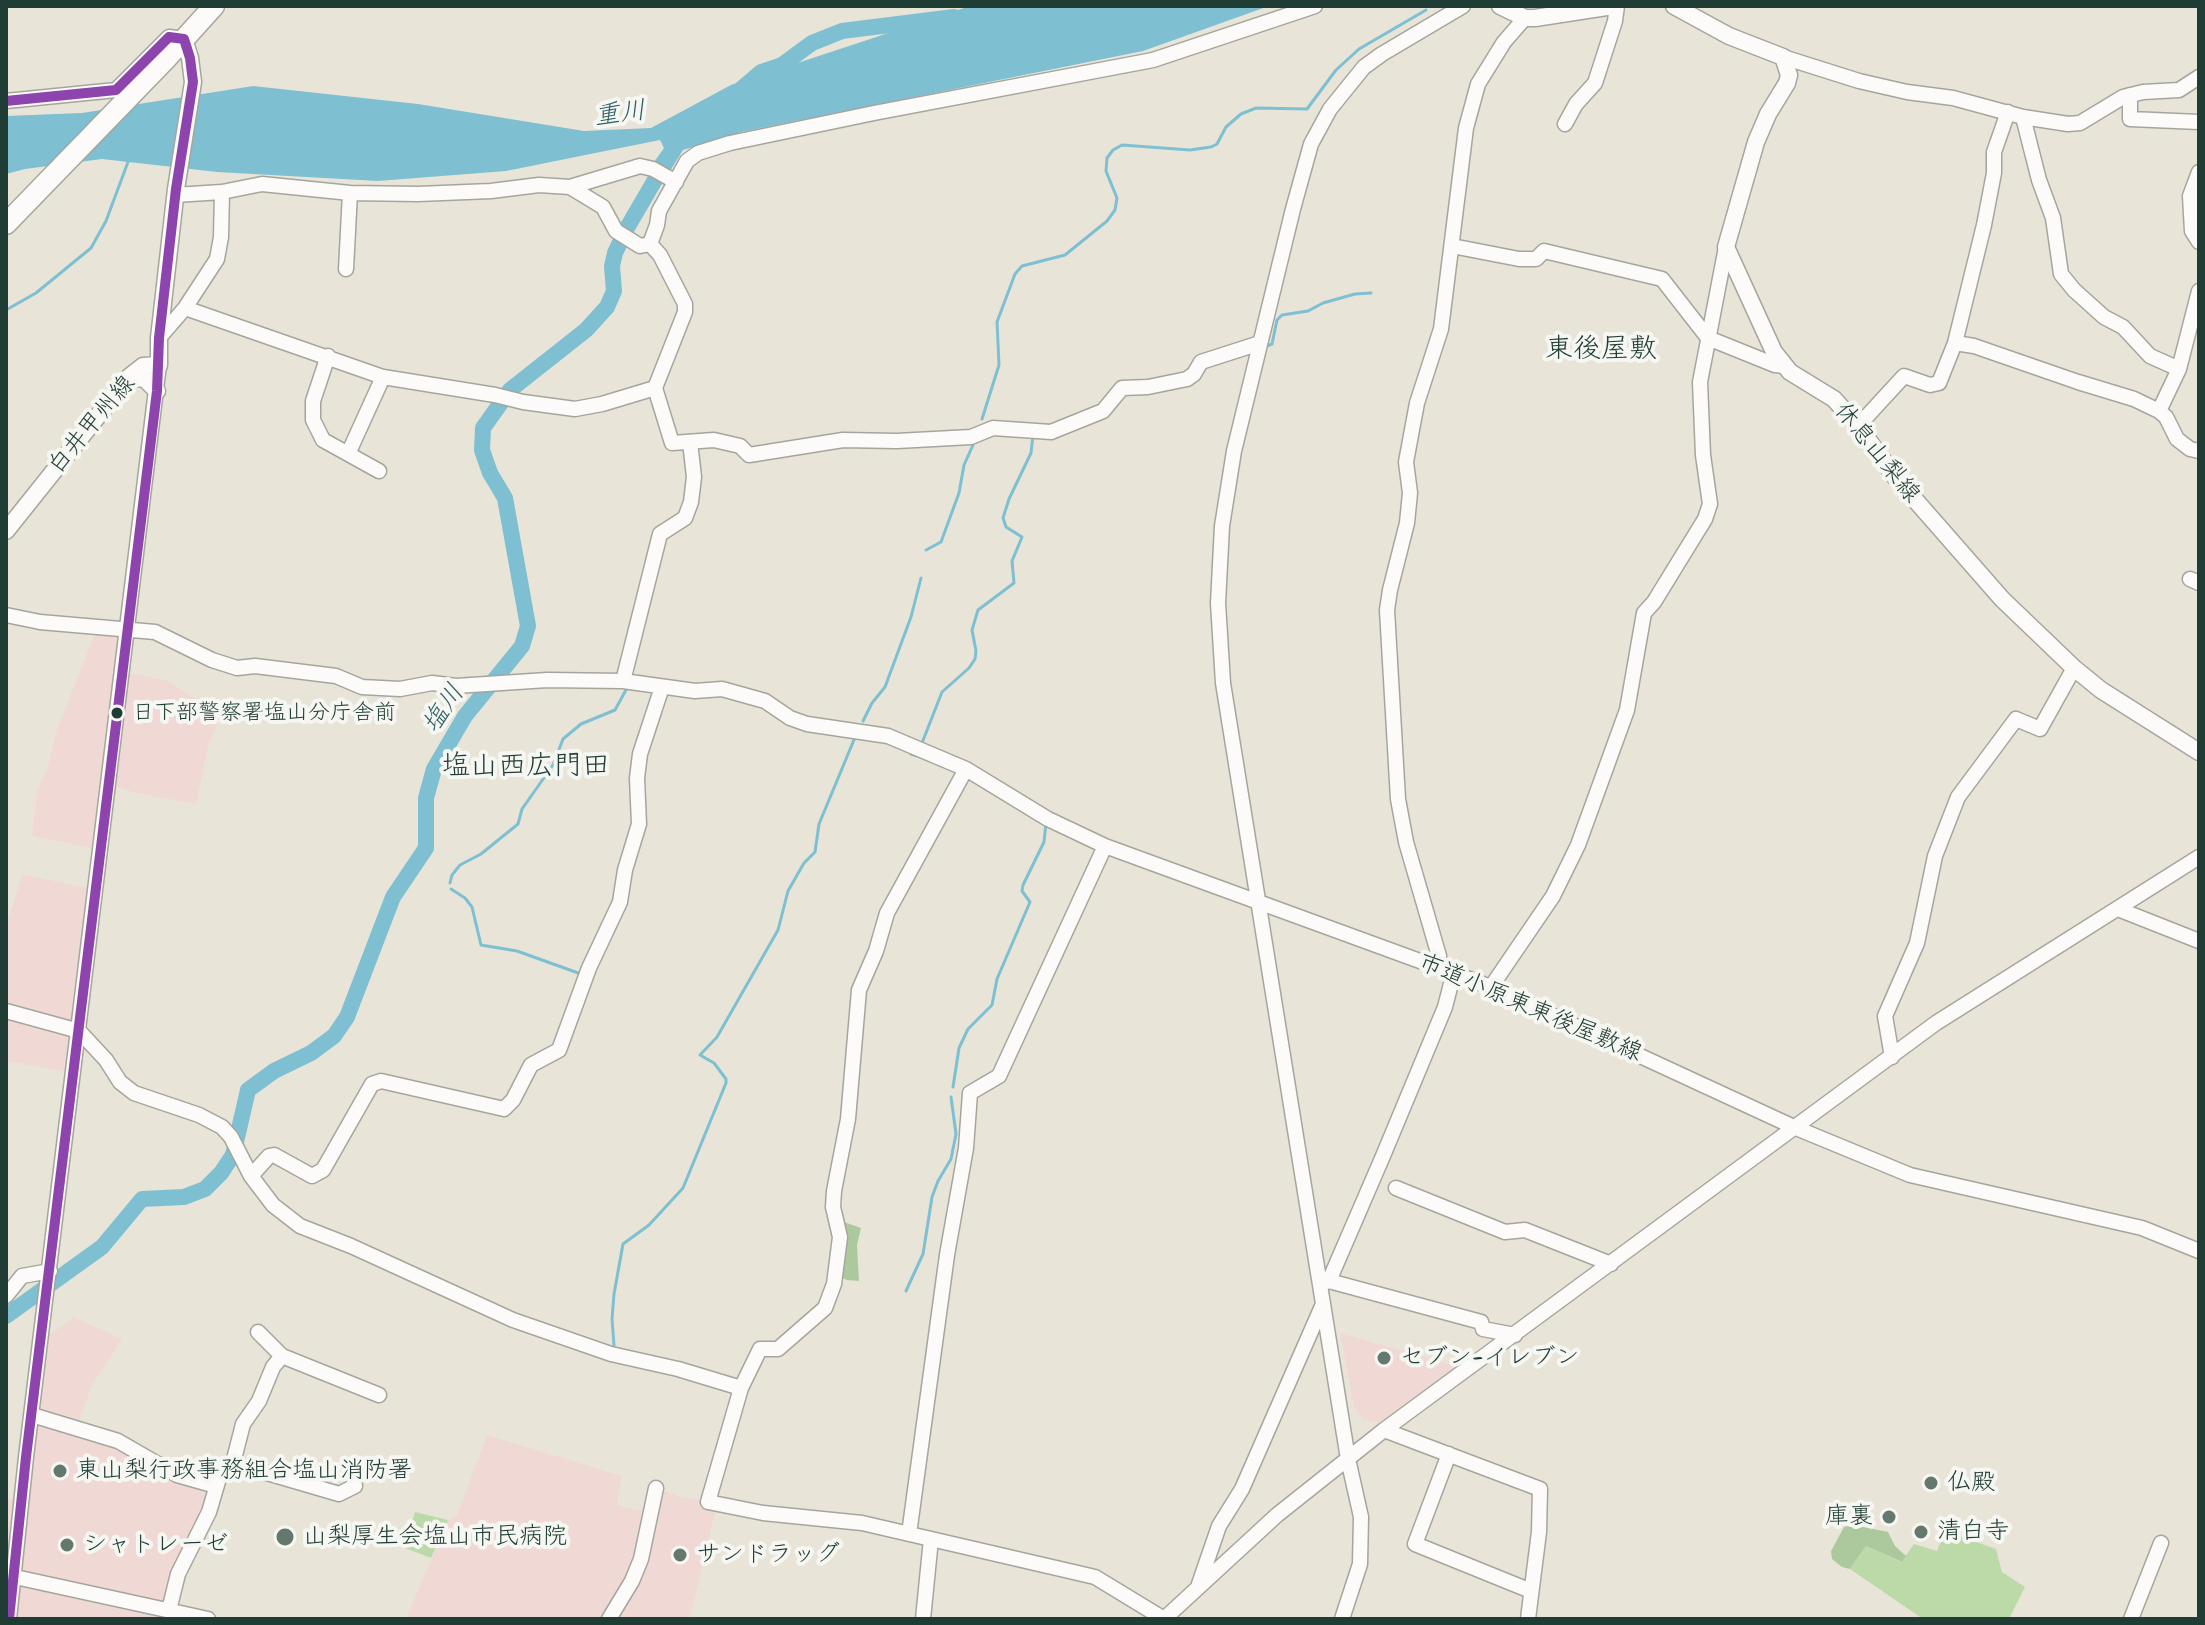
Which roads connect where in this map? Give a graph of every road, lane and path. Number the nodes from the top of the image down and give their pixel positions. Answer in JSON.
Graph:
{"nodes":[{"id":1,"x":214,"y":6,"type":"edge"},
{"id":2,"x":1315,"y":6,"type":"edge"},
{"id":3,"x":1463,"y":6,"type":"edge"},
{"id":4,"x":1500,"y":6,"type":"edge"},
{"id":5,"x":1615,"y":6,"type":"edge"},
{"id":6,"x":1674,"y":6,"type":"edge"},
{"id":7,"x":1525,"y":18,"type":"junction"},
{"id":8,"x":184,"y":39,"type":"junction"},
{"id":9,"x":1783,"y":57,"type":"junction"},
{"id":10,"x":2199,"y":77,"type":"edge"},
{"id":11,"x":2130,"y":95,"type":"junction"},
{"id":12,"x":6,"y":101,"type":"edge"},
{"id":13,"x":2008,"y":112,"type":"junction"},
{"id":14,"x":2023,"y":117,"type":"junction"},
{"id":15,"x":2199,"y":122,"type":"edge"},
{"id":16,"x":1565,"y":124,"type":"dead end"},
{"id":17,"x":2199,"y":172,"type":"edge"},
{"id":18,"x":676,"y":182,"type":"junction"},
{"id":19,"x":570,"y":187,"type":"junction"},
{"id":20,"x":176,"y":192,"type":"junction"},
{"id":21,"x":222,"y":192,"type":"junction"},
{"id":22,"x":350,"y":193,"type":"junction"},
{"id":23,"x":8,"y":222,"type":"edge"},
{"id":24,"x":2199,"y":242,"type":"edge"},
{"id":25,"x":645,"y":245,"type":"junction"},
{"id":26,"x":1452,"y":246,"type":"junction"},
{"id":27,"x":1726,"y":247,"type":"junction"},
{"id":28,"x":346,"y":269,"type":"dead end"},
{"id":29,"x":2199,"y":291,"type":"edge"},
{"id":30,"x":185,"y":308,"type":"junction"},
{"id":31,"x":159,"y":338,"type":"junction"},
{"id":32,"x":1708,"y":338,"type":"junction"},
{"id":33,"x":1260,"y":343,"type":"junction"},
{"id":34,"x":1955,"y":343,"type":"junction"},
{"id":35,"x":328,"y":356,"type":"junction"},
{"id":36,"x":159,"y":365,"type":"junction"},
{"id":37,"x":1785,"y":366,"type":"junction"},
{"id":38,"x":2179,"y":369,"type":"junction"},
{"id":39,"x":129,"y":377,"type":"junction"},
{"id":40,"x":383,"y":377,"type":"junction"},
{"id":41,"x":655,"y":388,"type":"junction"},
{"id":42,"x":157,"y":391,"type":"junction"},
{"id":43,"x":2159,"y":411,"type":"junction"},
{"id":44,"x":1858,"y":426,"type":"junction"},
{"id":45,"x":690,"y":442,"type":"junction"},
{"id":46,"x":2199,"y":451,"type":"edge"},
{"id":47,"x":348,"y":454,"type":"junction"},
{"id":48,"x":379,"y":471,"type":"dead end"},
{"id":49,"x":6,"y":531,"type":"edge"},
{"id":50,"x":6,"y":615,"type":"edge"},
{"id":51,"x":128,"y":630,"type":"junction"},
{"id":52,"x":2074,"y":668,"type":"junction"},
{"id":53,"x":623,"y":681,"type":"junction"},
{"id":54,"x":662,"y":687,"type":"junction"},
{"id":55,"x":2199,"y":752,"type":"edge"},
{"id":56,"x":964,"y":772,"type":"junction"},
{"id":57,"x":1105,"y":846,"type":"junction"},
{"id":58,"x":2199,"y":857,"type":"edge"},
{"id":59,"x":1258,"y":904,"type":"junction"},
{"id":60,"x":2118,"y":909,"type":"junction"},
{"id":61,"x":2199,"y":941,"type":"edge"},
{"id":62,"x":1439,"y":966,"type":"junction"},
{"id":63,"x":1454,"y":972,"type":"junction"},
{"id":64,"x":1491,"y":987,"type":"junction"},
{"id":65,"x":6,"y":1011,"type":"edge"},
{"id":66,"x":79,"y":1031,"type":"junction"},
{"id":67,"x":1892,"y":1057,"type":"junction"},
{"id":68,"x":1796,"y":1128,"type":"junction"},
{"id":69,"x":251,"y":1176,"type":"junction"},
{"id":70,"x":1396,"y":1188,"type":"dead end"},
{"id":71,"x":2199,"y":1251,"type":"edge"},
{"id":72,"x":1611,"y":1264,"type":"junction"},
{"id":73,"x":50,"y":1271,"type":"junction"},
{"id":74,"x":1324,"y":1282,"type":"junction"},
{"id":75,"x":6,"y":1296,"type":"edge"},
{"id":76,"x":1323,"y":1303,"type":"junction"},
{"id":77,"x":258,"y":1332,"type":"dead end"},
{"id":78,"x":1515,"y":1335,"type":"junction"},
{"id":79,"x":282,"y":1356,"type":"junction"},
{"id":80,"x":741,"y":1388,"type":"junction"},
{"id":81,"x":379,"y":1395,"type":"dead end"},
{"id":82,"x":32,"y":1415,"type":"junction"},
{"id":83,"x":1384,"y":1430,"type":"junction"},
{"id":84,"x":1449,"y":1454,"type":"junction"},
{"id":85,"x":1348,"y":1459,"type":"junction"},
{"id":86,"x":233,"y":1463,"type":"junction"},
{"id":87,"x":216,"y":1486,"type":"junction"},
{"id":88,"x":355,"y":1486,"type":"dead end"},
{"id":89,"x":656,"y":1488,"type":"dead end"},
{"id":90,"x":909,"y":1534,"type":"junction"},
{"id":91,"x":931,"y":1539,"type":"junction"},
{"id":92,"x":2161,"y":1543,"type":"dead end"},
{"id":93,"x":10,"y":1575,"type":"edge"},
{"id":94,"x":1197,"y":1588,"type":"junction"},
{"id":95,"x":1531,"y":1591,"type":"junction"},
{"id":96,"x":169,"y":1610,"type":"junction"},
{"id":97,"x":1167,"y":1618,"type":"edge"},
{"id":98,"x":9,"y":1619,"type":"edge"},
{"id":99,"x":208,"y":1619,"type":"edge"},
{"id":100,"x":609,"y":1619,"type":"edge"},
{"id":101,"x":923,"y":1619,"type":"edge"},
{"id":102,"x":1342,"y":1619,"type":"edge"},
{"id":103,"x":1528,"y":1619,"type":"edge"},
{"id":104,"x":2131,"y":1619,"type":"edge"}],
"edges":[{"from":1,"to":8,"type":"highway"},
{"from":2,"to":18,"type":"street"},
{"from":3,"to":33,"type":"street"},
{"from":4,"to":7,"type":"main road"},
{"from":5,"to":7,"type":"main road"},
{"from":5,"to":16,"type":"street"},
{"from":6,"to":9,"type":"main road"},
{"from":7,"to":26,"type":"street"},
{"from":8,"to":12,"type":"street"},
{"from":8,"to":20,"type":"main road","name":"白井甲州線"},
{"from":8,"to":23,"type":"highway"},
{"from":9,"to":13,"type":"street"},
{"from":9,"to":27,"type":"main road"},
{"from":10,"to":11,"type":"street"},
{"from":11,"to":14,"type":"street"},
{"from":11,"to":15,"type":"street"},
{"from":13,"to":14,"type":"street"},
{"from":13,"to":34,"type":"street"},
{"from":14,"to":38,"type":"street"},
{"from":17,"to":24,"type":"street"},
{"from":18,"to":19,"type":"street"},
{"from":18,"to":25,"type":"street"},
{"from":19,"to":22,"type":"street"},
{"from":19,"to":25,"type":"street"},
{"from":20,"to":21,"type":"street"},
{"from":20,"to":31,"type":"main road","name":"白井甲州線"},
{"from":21,"to":22,"type":"street"},
{"from":21,"to":30,"type":"street"},
{"from":22,"to":28,"type":"street"},
{"from":25,"to":41,"type":"street"},
{"from":26,"to":32,"type":"street"},
{"from":26,"to":62,"type":"street"},
{"from":27,"to":32,"type":"street"},
{"from":27,"to":37,"type":"main road","name":"休息山梨線"},
{"from":29,"to":38,"type":"street"},
{"from":30,"to":31,"type":"street"},
{"from":30,"to":35,"type":"street"},
{"from":31,"to":36,"type":"main road","name":"白井甲州線"},
{"from":32,"to":37,"type":"street"},
{"from":32,"to":64,"type":"street"},
{"from":33,"to":45,"type":"street"},
{"from":33,"to":59,"type":"street"},
{"from":34,"to":43,"type":"street"},
{"from":34,"to":44,"type":"street"},
{"from":35,"to":40,"type":"street"},
{"from":35,"to":47,"type":"street"},
{"from":36,"to":39,"type":"main road","name":"白井甲州線"},
{"from":36,"to":42,"type":"street"},
{"from":37,"to":44,"type":"main road","name":"休息山梨線"},
{"from":38,"to":43,"type":"street"},
{"from":39,"to":42,"type":"main road"},
{"from":39,"to":49,"type":"main road","name":"白井甲州線"},
{"from":40,"to":41,"type":"street"},
{"from":40,"to":47,"type":"street"},
{"from":41,"to":45,"type":"street"},
{"from":42,"to":51,"type":"street"},
{"from":43,"to":46,"type":"street"},
{"from":44,"to":52,"type":"main road","name":"休息山梨線"},
{"from":45,"to":53,"type":"street"},
{"from":47,"to":48,"type":"street"},
{"from":50,"to":51,"type":"street","name":"市道小原東東後屋敷線"},
{"from":51,"to":53,"type":"street","name":"市道小原東東後屋敷線"},
{"from":51,"to":66,"type":"street"},
{"from":52,"to":55,"type":"main road","name":"休息山梨線"},
{"from":52,"to":67,"type":"street"},
{"from":53,"to":54,"type":"street","name":"市道小原東東後屋敷線"},
{"from":54,"to":56,"type":"street","name":"市道小原東東後屋敷線"},
{"from":54,"to":69,"type":"street"},
{"from":56,"to":57,"type":"street","name":"市道小原東東後屋敷線"},
{"from":56,"to":80,"type":"street"},
{"from":57,"to":59,"type":"street","name":"市道小原東東後屋敷線"},
{"from":57,"to":90,"type":"street"},
{"from":58,"to":60,"type":"street"},
{"from":59,"to":62,"type":"street","name":"市道小原東東後屋敷線"},
{"from":59,"to":74,"type":"street"},
{"from":60,"to":61,"type":"street"},
{"from":60,"to":67,"type":"street"},
{"from":62,"to":63,"type":"street","name":"市道小原東東後屋敷線"},
{"from":63,"to":64,"type":"street","name":"市道小原東東後屋敷線"},
{"from":63,"to":74,"type":"street"},
{"from":64,"to":68,"type":"street","name":"市道小原東東後屋敷線"},
{"from":65,"to":66,"type":"street"},
{"from":66,"to":69,"type":"street"},
{"from":66,"to":73,"type":"street"},
{"from":67,"to":68,"type":"street"},
{"from":68,"to":71,"type":"street","name":"市道小原東東後屋敷線"},
{"from":68,"to":72,"type":"street"},
{"from":69,"to":80,"type":"street"},
{"from":70,"to":72,"type":"street"},
{"from":72,"to":78,"type":"street"},
{"from":73,"to":75,"type":"street"},
{"from":73,"to":82,"type":"street"},
{"from":74,"to":76,"type":"street"},
{"from":74,"to":78,"type":"street"},
{"from":76,"to":85,"type":"street"},
{"from":76,"to":94,"type":"street"},
{"from":77,"to":79,"type":"street"},
{"from":78,"to":83,"type":"street"},
{"from":79,"to":81,"type":"street"},
{"from":79,"to":86,"type":"street"},
{"from":80,"to":90,"type":"street"},
{"from":82,"to":87,"type":"street"},
{"from":82,"to":93,"type":"street"},
{"from":83,"to":84,"type":"street"},
{"from":83,"to":85,"type":"street"},
{"from":84,"to":95,"type":"street"},
{"from":84,"to":95,"type":"street"},
{"from":85,"to":94,"type":"street"},
{"from":85,"to":102,"type":"street"},
{"from":86,"to":87,"type":"street"},
{"from":86,"to":88,"type":"street"},
{"from":87,"to":96,"type":"street"},
{"from":89,"to":100,"type":"street"},
{"from":90,"to":91,"type":"street"},
{"from":91,"to":97,"type":"street"},
{"from":91,"to":101,"type":"street"},
{"from":92,"to":104,"type":"street"},
{"from":93,"to":96,"type":"street"},
{"from":93,"to":98,"type":"street"},
{"from":94,"to":97,"type":"street"},
{"from":95,"to":103,"type":"street"},
{"from":96,"to":99,"type":"street"}]}
